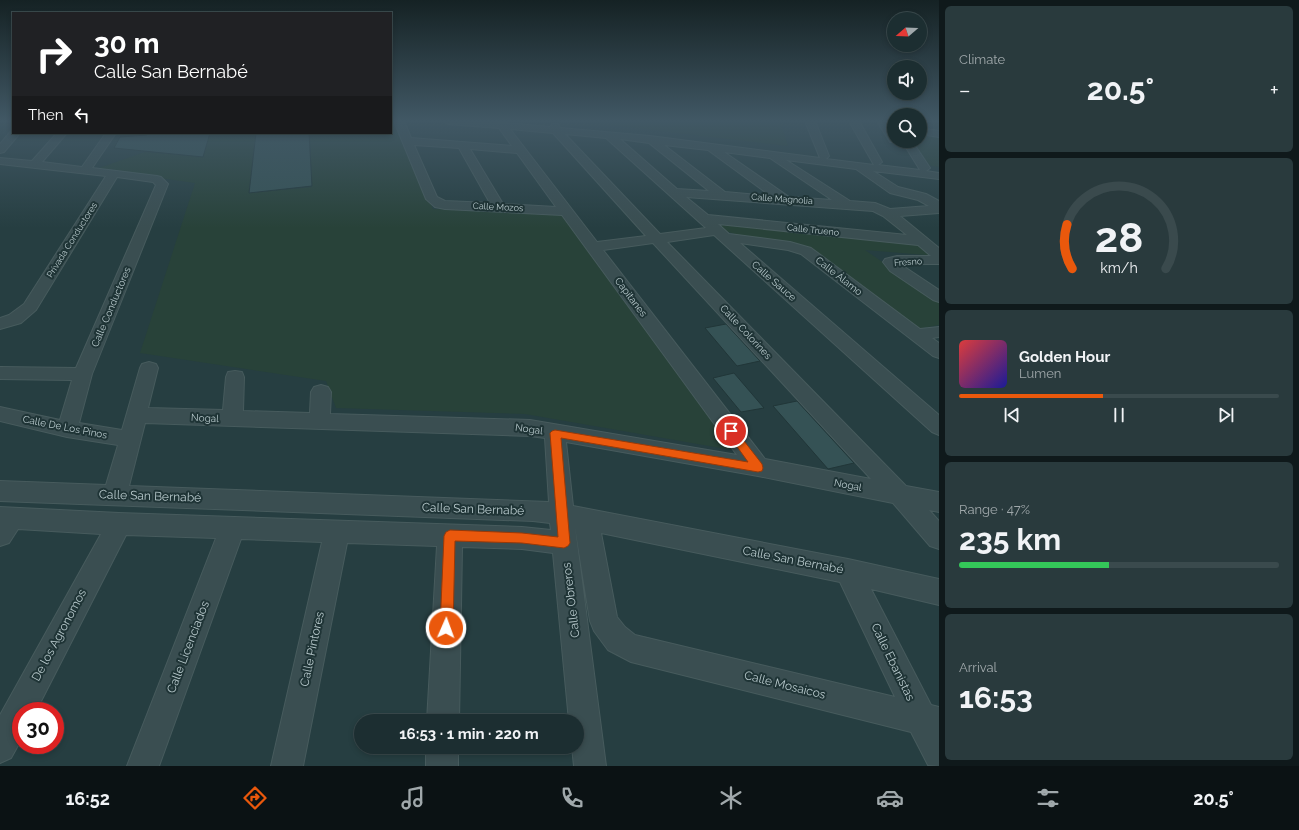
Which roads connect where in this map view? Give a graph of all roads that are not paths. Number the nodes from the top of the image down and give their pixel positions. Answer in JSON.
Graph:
{"nodes":[{"id":1,"x":41,"y":157,"type":"edge"},
{"id":2,"x":95,"y":157,"type":"edge"},
{"id":3,"x":414,"y":157,"type":"edge"},
{"id":4,"x":469,"y":157,"type":"edge"},
{"id":5,"x":526,"y":157,"type":"edge"},
{"id":6,"x":586,"y":157,"type":"edge"},
{"id":7,"x":634,"y":157,"type":"edge"},
{"id":8,"x":673,"y":157,"type":"edge"},
{"id":9,"x":723,"y":157,"type":"edge"},
{"id":10,"x":774,"y":157,"type":"edge"},
{"id":11,"x":786,"y":157,"type":"edge"},
{"id":12,"x":831,"y":157,"type":"edge"},
{"id":13,"x":874,"y":157,"type":"edge"},
{"id":14,"x":913,"y":157,"type":"edge"},
{"id":15,"x":0,"y":161,"type":"edge"},
{"id":16,"x":877,"y":162,"type":"junction"},
{"id":17,"x":35,"y":164,"type":"junction"},
{"id":18,"x":858,"y":165,"type":"junction"},
{"id":19,"x":924,"y":168,"type":"junction"},
{"id":20,"x":86,"y":169,"type":"junction"},
{"id":21,"x":939,"y":170,"type":"edge"},
{"id":22,"x":113,"y":174,"type":"junction"},
{"id":23,"x":939,"y":176,"type":"edge"},
{"id":24,"x":674,"y":192,"type":"junction"},
{"id":25,"x":720,"y":194,"type":"junction"},
{"id":26,"x":785,"y":199,"type":"junction"},
{"id":27,"x":846,"y":204,"type":"junction"},
{"id":28,"x":498,"y":207,"type":"junction"},
{"id":29,"x":939,"y":207,"type":"edge"},
{"id":30,"x":566,"y":211,"type":"junction"},
{"id":31,"x":888,"y":214,"type":"junction"},
{"id":32,"x":704,"y":220,"type":"junction"},
{"id":33,"x":720,"y":234,"type":"junction"},
{"id":34,"x":658,"y":239,"type":"junction"},
{"id":35,"x":939,"y":240,"type":"edge"},
{"id":36,"x":923,"y":241,"type":"junction"},
{"id":37,"x":594,"y":247,"type":"junction"},
{"id":38,"x":939,"y":258,"type":"edge"},
{"id":39,"x":939,"y":297,"type":"edge"},
{"id":40,"x":0,"y":324,"type":"edge"},
{"id":41,"x":939,"y":332,"type":"edge"},
{"id":42,"x":917,"y":335,"type":"junction"},
{"id":43,"x":939,"y":352,"type":"edge"},
{"id":44,"x":149,"y":368,"type":"dead end"},
{"id":45,"x":0,"y":373,"type":"edge"},
{"id":46,"x":83,"y":374,"type":"junction"},
{"id":47,"x":235,"y":377,"type":"dead end"},
{"id":48,"x":321,"y":392,"type":"dead end"},
{"id":49,"x":0,"y":414,"type":"edge"},
{"id":50,"x":137,"y":415,"type":"junction"},
{"id":51,"x":232,"y":419,"type":"junction"},
{"id":52,"x":320,"y":422,"type":"junction"},
{"id":53,"x":939,"y":427,"type":"edge"},
{"id":54,"x":67,"y":429,"type":"junction"},
{"id":55,"x":555,"y":433,"type":"junction"},
{"id":56,"x":129,"y":438,"type":"junction"},
{"id":57,"x":758,"y":468,"type":"junction"},
{"id":58,"x":0,"y":491,"type":"edge"},
{"id":59,"x":115,"y":495,"type":"junction"},
{"id":60,"x":901,"y":496,"type":"junction"},
{"id":61,"x":939,"y":502,"type":"edge"},
{"id":62,"x":561,"y":514,"type":"junction"},
{"id":63,"x":587,"y":520,"type":"junction"},
{"id":64,"x":4,"y":524,"type":"edge"},
{"id":65,"x":118,"y":524,"type":"junction"},
{"id":66,"x":233,"y":527,"type":"junction"},
{"id":67,"x":337,"y":532,"type":"junction"},
{"id":68,"x":450,"y":536,"type":"junction"},
{"id":69,"x":939,"y":538,"type":"edge"},
{"id":70,"x":564,"y":543,"type":"junction"},
{"id":71,"x":848,"y":571,"type":"junction"},
{"id":72,"x":939,"y":592,"type":"edge"},
{"id":73,"x":443,"y":714,"type":"edge"},
{"id":74,"x":930,"y":721,"type":"edge"},
{"id":75,"x":0,"y":747,"type":"edge"},
{"id":76,"x":442,"y":754,"type":"edge"},
{"id":77,"x":939,"y":754,"type":"edge"},
{"id":78,"x":144,"y":766,"type":"edge"},
{"id":79,"x":287,"y":766,"type":"edge"},
{"id":80,"x":442,"y":766,"type":"edge"},
{"id":81,"x":590,"y":766,"type":"edge"}],
"edges":[{"from":1,"to":17,"type":"street"},
{"from":2,"to":20,"type":"street"},
{"from":3,"to":28,"type":"street","name":"Calle Mozos"},
{"from":4,"to":28,"type":"street"},
{"from":5,"to":30,"type":"street","name":"Capitanes"},
{"from":6,"to":34,"type":"street","name":"Calle Colorines"},
{"from":7,"to":24,"type":"street","name":"Calle Sauce"},
{"from":8,"to":25,"type":"street"},
{"from":9,"to":26,"type":"street"},
{"from":10,"to":27,"type":"street"},
{"from":11,"to":18,"type":"street"},
{"from":12,"to":16,"type":"street"},
{"from":13,"to":16,"type":"street"},
{"from":14,"to":19,"type":"street"},
{"from":15,"to":17,"type":"street"},
{"from":16,"to":19,"type":"street"},
{"from":17,"to":20,"type":"street"},
{"from":18,"to":23,"type":"street"},
{"from":18,"to":29,"type":"street"},
{"from":19,"to":21,"type":"street"},
{"from":20,"to":22,"type":"street"},
{"from":22,"to":40,"type":"street","name":"Privada Conductores"},
{"from":22,"to":46,"type":"street","name":"Calle Conductores"},
{"from":24,"to":25,"type":"street","name":"Calle Magnolia"},
{"from":24,"to":32,"type":"street","name":"Calle Sauce"},
{"from":25,"to":26,"type":"street","name":"Calle Magnolia"},
{"from":26,"to":27,"type":"street","name":"Calle Magnolia"},
{"from":27,"to":31,"type":"street","name":"Calle Magnolia"},
{"from":28,"to":30,"type":"street","name":"Calle Mozos"},
{"from":29,"to":31,"type":"street"},
{"from":30,"to":37,"type":"street","name":"Capitanes"},
{"from":31,"to":36,"type":"street"},
{"from":32,"to":33,"type":"street","name":"Calle Sauce"},
{"from":32,"to":36,"type":"street","name":"Calle Trueno"},
{"from":33,"to":34,"type":"street","name":"Calle Álamo"},
{"from":33,"to":42,"type":"street","name":"Calle Álamo"},
{"from":33,"to":53,"type":"street","name":"Calle Sauce"},
{"from":34,"to":37,"type":"street","name":"Calle Álamo"},
{"from":34,"to":60,"type":"street","name":"Calle Colorines"},
{"from":35,"to":36,"type":"street","name":"Calle Trueno"},
{"from":36,"to":38,"type":"street"},
{"from":37,"to":57,"type":"street","name":"Capitanes"},
{"from":38,"to":39,"type":"street","name":"Fresno"},
{"from":41,"to":42,"type":"street"},
{"from":42,"to":43,"type":"street","name":"Calle Álamo"},
{"from":44,"to":50,"type":"street"},
{"from":45,"to":46,"type":"street"},
{"from":46,"to":54,"type":"street","name":"Calle Conductores"},
{"from":47,"to":51,"type":"street"},
{"from":48,"to":52,"type":"street"},
{"from":49,"to":54,"type":"street","name":"Calle De Los Pinos"},
{"from":50,"to":51,"type":"street","name":"Nogal"},
{"from":50,"to":56,"type":"street"},
{"from":51,"to":52,"type":"street","name":"Nogal"},
{"from":52,"to":55,"type":"street","name":"Nogal"},
{"from":54,"to":56,"type":"street","name":"Calle De Los Pinos"},
{"from":55,"to":57,"type":"street","name":"Nogal"},
{"from":55,"to":62,"type":"street","name":"Calle Obreros"},
{"from":56,"to":59,"type":"street"},
{"from":57,"to":60,"type":"street","name":"Nogal"},
{"from":58,"to":59,"type":"street","name":"Calle San Bernabé"},
{"from":59,"to":62,"type":"street","name":"Calle San Bernabé"},
{"from":60,"to":61,"type":"street","name":"Nogal"},
{"from":60,"to":69,"type":"street","name":"Calle Colorines"},
{"from":62,"to":63,"type":"street","name":"Calle San Bernabé"},
{"from":62,"to":70,"type":"street","name":"Calle Obreros"},
{"from":63,"to":71,"type":"street","name":"Calle San Bernabé"},
{"from":63,"to":74,"type":"street","name":"Calle Mosaicos"},
{"from":64,"to":65,"type":"street"},
{"from":65,"to":66,"type":"street"},
{"from":65,"to":75,"type":"street","name":"De los Agronomos"},
{"from":66,"to":67,"type":"street"},
{"from":66,"to":78,"type":"street","name":"Calle Licenciados"},
{"from":67,"to":68,"type":"street"},
{"from":67,"to":79,"type":"street","name":"Calle Pintores"},
{"from":68,"to":70,"type":"street"},
{"from":68,"to":73,"type":"street"},
{"from":70,"to":81,"type":"street","name":"Calle Obreros"},
{"from":71,"to":72,"type":"street","name":"Calle San Bernabé"},
{"from":71,"to":74,"type":"street","name":"Calle Ebanistas"},
{"from":74,"to":77,"type":"street","name":"Calle Ebanistas"},
{"from":76,"to":80,"type":"street"}]}
